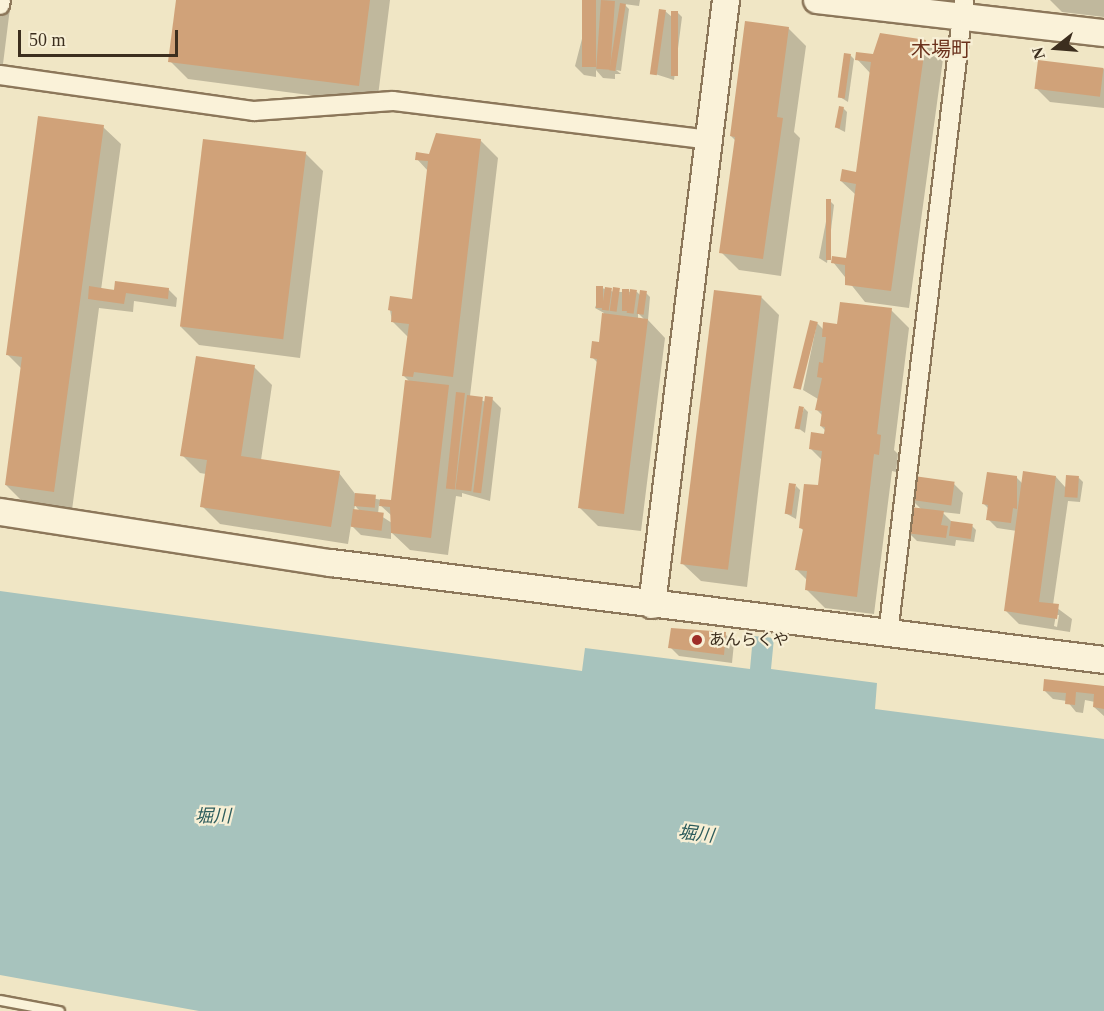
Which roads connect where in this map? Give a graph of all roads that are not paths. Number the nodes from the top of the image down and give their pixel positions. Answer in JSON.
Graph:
{"nodes":[{"id":1,"x":1,"y":0,"type":"edge"},
{"id":2,"x":726,"y":0,"type":"edge"},
{"id":3,"x":817,"y":0,"type":"edge"},
{"id":4,"x":0,"y":5,"type":"edge"},
{"id":5,"x":963,"y":8,"type":"edge"},
{"id":6,"x":1104,"y":33,"type":"edge"},
{"id":7,"x":0,"y":75,"type":"edge"},
{"id":8,"x":709,"y":140,"type":"junction"},
{"id":9,"x":0,"y":512,"type":"edge"},
{"id":10,"x":652,"y":605,"type":"junction"},
{"id":11,"x":888,"y":634,"type":"junction"},
{"id":12,"x":1104,"y":660,"type":"edge"},
{"id":13,"x":0,"y":1000,"type":"edge"},
{"id":14,"x":59,"y":1011,"type":"edge"}],
"edges":[{"from":1,"to":4,"type":"street"},
{"from":2,"to":8,"type":"street"},
{"from":3,"to":5,"type":"street"},
{"from":5,"to":6,"type":"street"},
{"from":5,"to":11,"type":"street"},
{"from":7,"to":8,"type":"street"},
{"from":8,"to":10,"type":"street"},
{"from":9,"to":10,"type":"street"},
{"from":10,"to":11,"type":"street"},
{"from":11,"to":12,"type":"street"},
{"from":13,"to":14,"type":"lane"}]}
